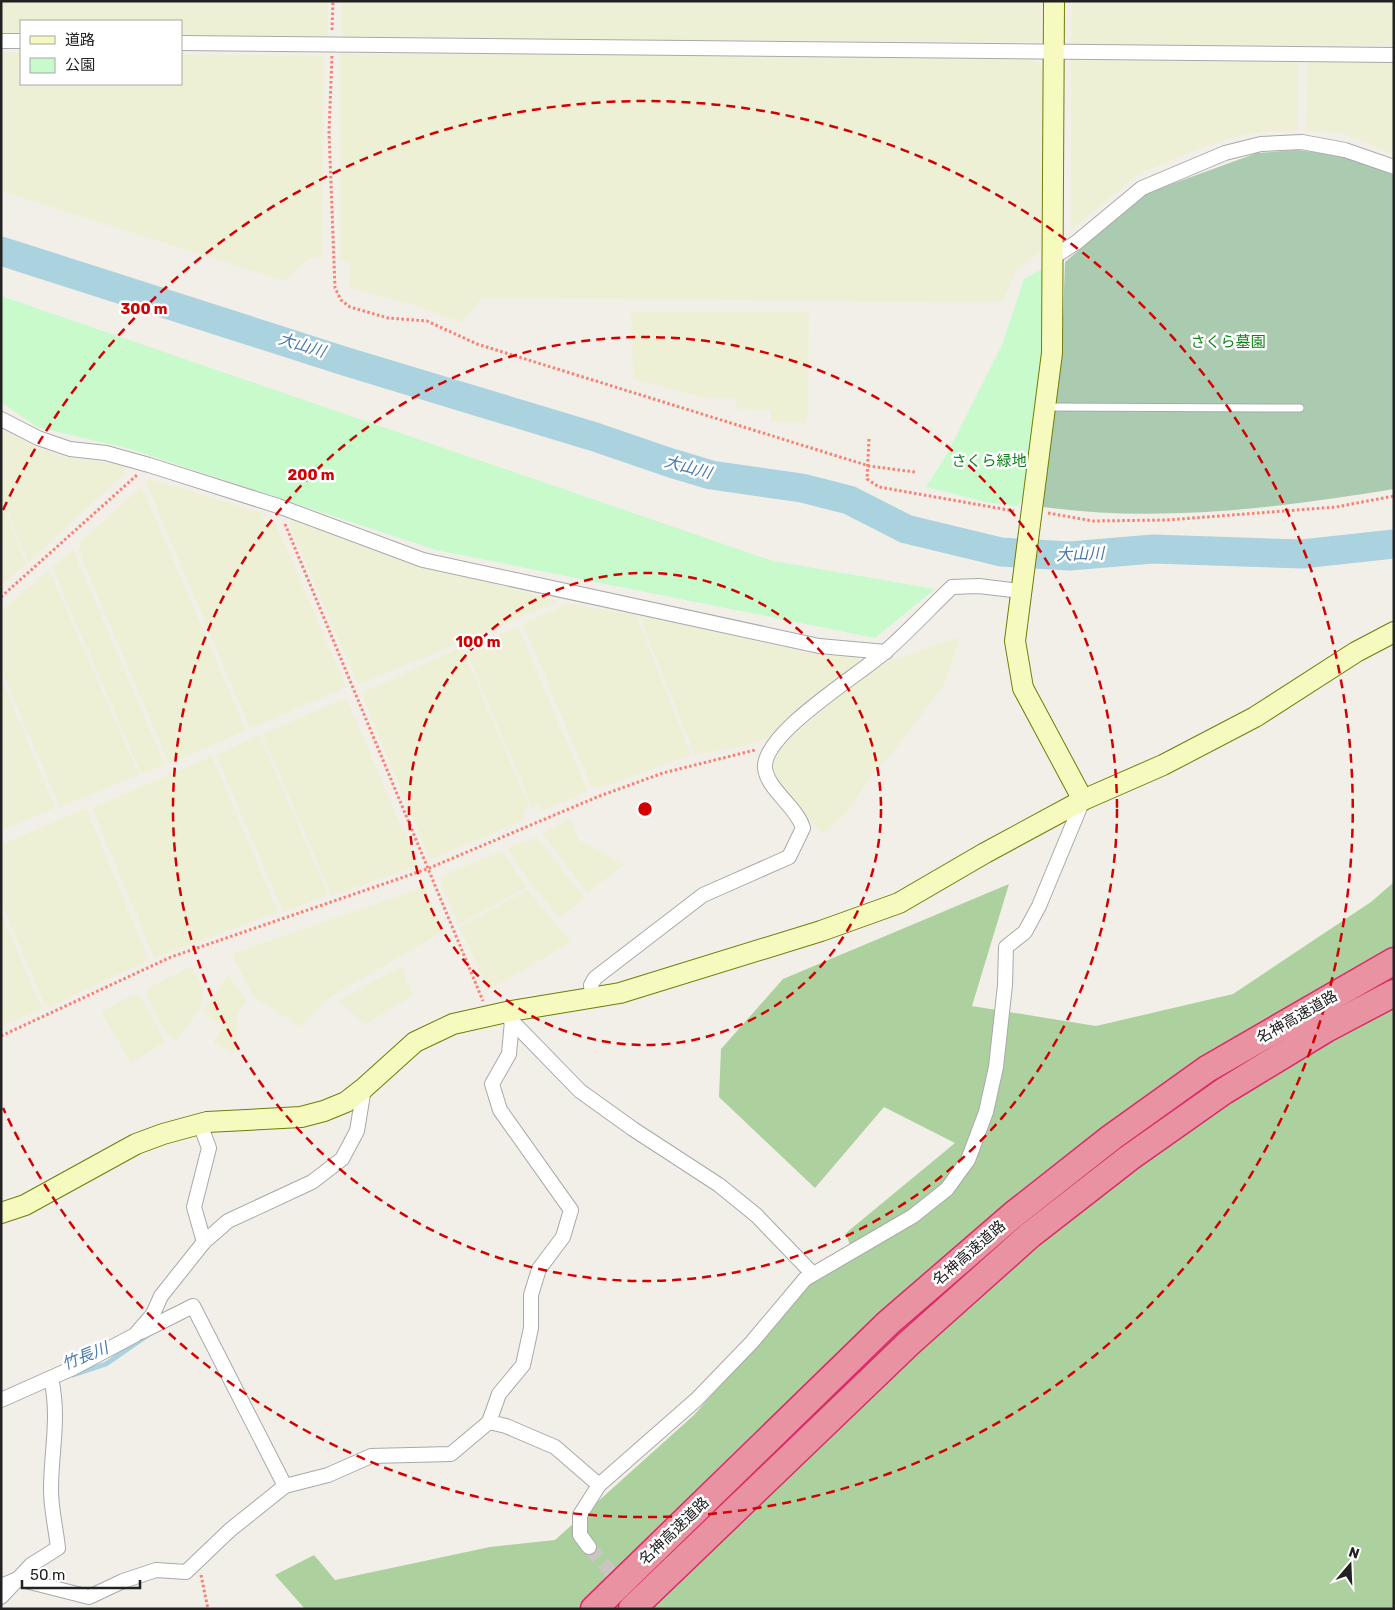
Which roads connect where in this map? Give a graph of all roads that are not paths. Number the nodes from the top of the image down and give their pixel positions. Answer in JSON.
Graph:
{"nodes":[{"id":1,"x":1054,"y":1,"type":"edge"},
{"id":2,"x":1,"y":41,"type":"edge"},
{"id":3,"x":20,"y":41,"type":"edge"},
{"id":4,"x":182,"y":43,"type":"edge"},
{"id":5,"x":1053,"y":52,"type":"junction"},
{"id":6,"x":1394,"y":55,"type":"edge"},
{"id":7,"x":1394,"y":167,"type":"edge"},
{"id":8,"x":1052,"y":258,"type":"junction"},
{"id":9,"x":1044,"y":407,"type":"junction"},
{"id":10,"x":1300,"y":408,"type":"dead end"},
{"id":11,"x":1,"y":419,"type":"edge"},
{"id":12,"x":1020,"y":589,"type":"junction"},
{"id":13,"x":1394,"y":632,"type":"edge"},
{"id":14,"x":886,"y":652,"type":"junction"},
{"id":15,"x":1083,"y":800,"type":"junction"},
{"id":16,"x":1394,"y":961,"type":"edge"},
{"id":17,"x":1394,"y":993,"type":"edge"},
{"id":18,"x":592,"y":997,"type":"junction"},
{"id":19,"x":501,"y":1016,"type":"junction"},
{"id":20,"x":364,"y":1088,"type":"junction"},
{"id":21,"x":200,"y":1124,"type":"junction"},
{"id":22,"x":1,"y":1213,"type":"edge"},
{"id":23,"x":204,"y":1242,"type":"junction"},
{"id":24,"x":812,"y":1273,"type":"junction"},
{"id":25,"x":135,"y":1335,"type":"junction"},
{"id":26,"x":51,"y":1378,"type":"junction"},
{"id":27,"x":1,"y":1400,"type":"edge"},
{"id":28,"x":489,"y":1422,"type":"junction"},
{"id":29,"x":599,"y":1485,"type":"junction"},
{"id":30,"x":285,"y":1486,"type":"junction"},
{"id":31,"x":588,"y":1547,"type":"tunnel mouth"},
{"id":32,"x":18,"y":1579,"type":"junction"},
{"id":33,"x":1,"y":1586,"type":"edge"},
{"id":34,"x":1,"y":1597,"type":"edge"},
{"id":35,"x":594,"y":1609,"type":"edge"},
{"id":36,"x":632,"y":1609,"type":"edge"}],
"edges":[{"from":1,"to":5,"type":"street"},
{"from":2,"to":3,"type":"street"},
{"from":4,"to":5,"type":"street"},
{"from":5,"to":6,"type":"street"},
{"from":5,"to":8,"type":"street"},
{"from":7,"to":8,"type":"street"},
{"from":8,"to":9,"type":"street"},
{"from":9,"to":10,"type":"lane"},
{"from":9,"to":12,"type":"street"},
{"from":11,"to":14,"type":"street"},
{"from":12,"to":14,"type":"street"},
{"from":12,"to":15,"type":"street"},
{"from":13,"to":15,"type":"street"},
{"from":14,"to":18,"type":"street"},
{"from":15,"to":18,"type":"street"},
{"from":15,"to":24,"type":"street"},
{"from":16,"to":35,"type":"highway","name":"名神高速道路"},
{"from":17,"to":36,"type":"highway","name":"名神高速道路"},
{"from":18,"to":19,"type":"street"},
{"from":19,"to":20,"type":"street"},
{"from":19,"to":24,"type":"street"},
{"from":19,"to":28,"type":"street"},
{"from":20,"to":21,"type":"street"},
{"from":20,"to":23,"type":"street"},
{"from":21,"to":22,"type":"street"},
{"from":21,"to":23,"type":"street"},
{"from":23,"to":25,"type":"street"},
{"from":24,"to":29,"type":"street"},
{"from":25,"to":26,"type":"street"},
{"from":25,"to":30,"type":"street"},
{"from":26,"to":27,"type":"street"},
{"from":26,"to":32,"type":"street"},
{"from":28,"to":29,"type":"street"},
{"from":28,"to":30,"type":"street"},
{"from":29,"to":31,"type":"street"},
{"from":30,"to":32,"type":"street"},
{"from":32,"to":33,"type":"street"},
{"from":32,"to":34,"type":"street"}]}
